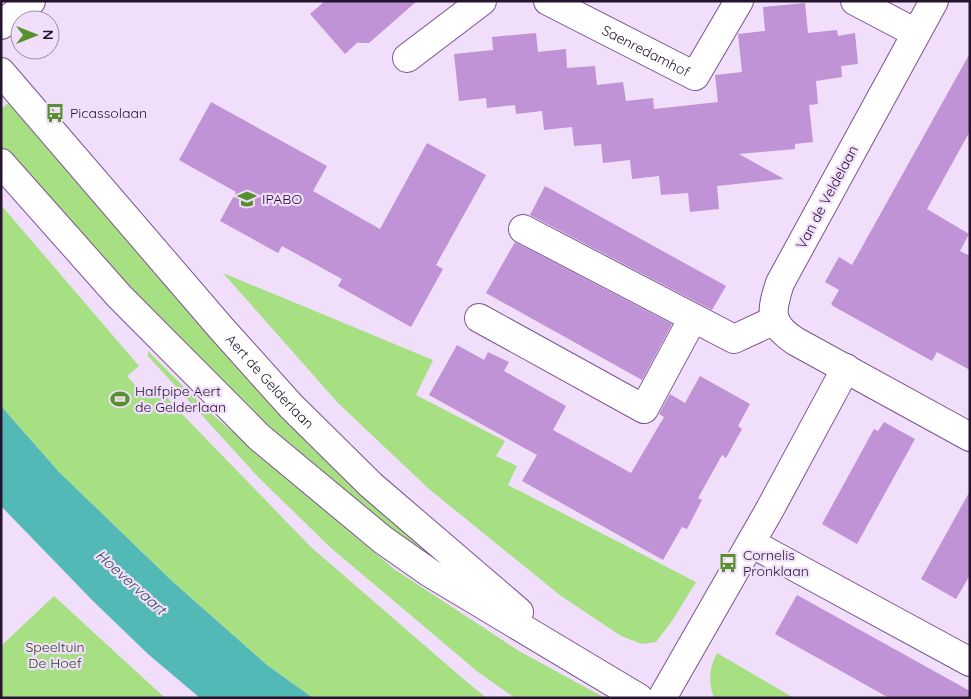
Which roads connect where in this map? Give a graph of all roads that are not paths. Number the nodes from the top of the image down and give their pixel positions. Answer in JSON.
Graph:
{"nodes":[{"id":1,"x":31,"y":1,"type":"edge"},
{"id":2,"x":482,"y":1,"type":"edge"},
{"id":3,"x":548,"y":1,"type":"edge"},
{"id":4,"x":739,"y":1,"type":"edge"},
{"id":5,"x":855,"y":1,"type":"edge"},
{"id":6,"x":934,"y":1,"type":"edge"},
{"id":7,"x":1,"y":25,"type":"edge"},
{"id":8,"x":916,"y":32,"type":"junction"},
{"id":9,"x":407,"y":58,"type":"dead end"},
{"id":10,"x":1,"y":72,"type":"edge"},
{"id":11,"x":1,"y":163,"type":"edge"},
{"id":12,"x":523,"y":229,"type":"dead end"},
{"id":13,"x":479,"y":318,"type":"dead end"},
{"id":14,"x":693,"y":318,"type":"junction"},
{"id":15,"x":775,"y":320,"type":"junction"},
{"id":16,"x":846,"y":368,"type":"junction"},
{"id":17,"x":970,"y":437,"type":"edge"},
{"id":18,"x":751,"y":543,"type":"junction"},
{"id":19,"x":571,"y":658,"type":"junction"},
{"id":20,"x":970,"y":662,"type":"edge"},
{"id":21,"x":639,"y":698,"type":"edge"},
{"id":22,"x":662,"y":698,"type":"edge"}],
"edges":[{"from":1,"to":7,"type":"street"},
{"from":2,"to":9,"type":"street"},
{"from":3,"to":4,"type":"street","name":"Saenredamhof"},
{"from":5,"to":8,"type":"street"},
{"from":6,"to":8,"type":"street","name":"Van de Veldelaan"},
{"from":8,"to":15,"type":"street","name":"Van de Veldelaan"},
{"from":10,"to":19,"type":"street","name":"Aert de Gelderlaan"},
{"from":11,"to":19,"type":"street","name":"Aert de Gelderlaan"},
{"from":12,"to":14,"type":"street"},
{"from":13,"to":14,"type":"street"},
{"from":14,"to":15,"type":"street"},
{"from":15,"to":16,"type":"street"},
{"from":16,"to":17,"type":"street"},
{"from":16,"to":18,"type":"street"},
{"from":18,"to":20,"type":"street"},
{"from":18,"to":22,"type":"street"},
{"from":19,"to":21,"type":"street","name":"Aert de Gelderlaan"}]}
